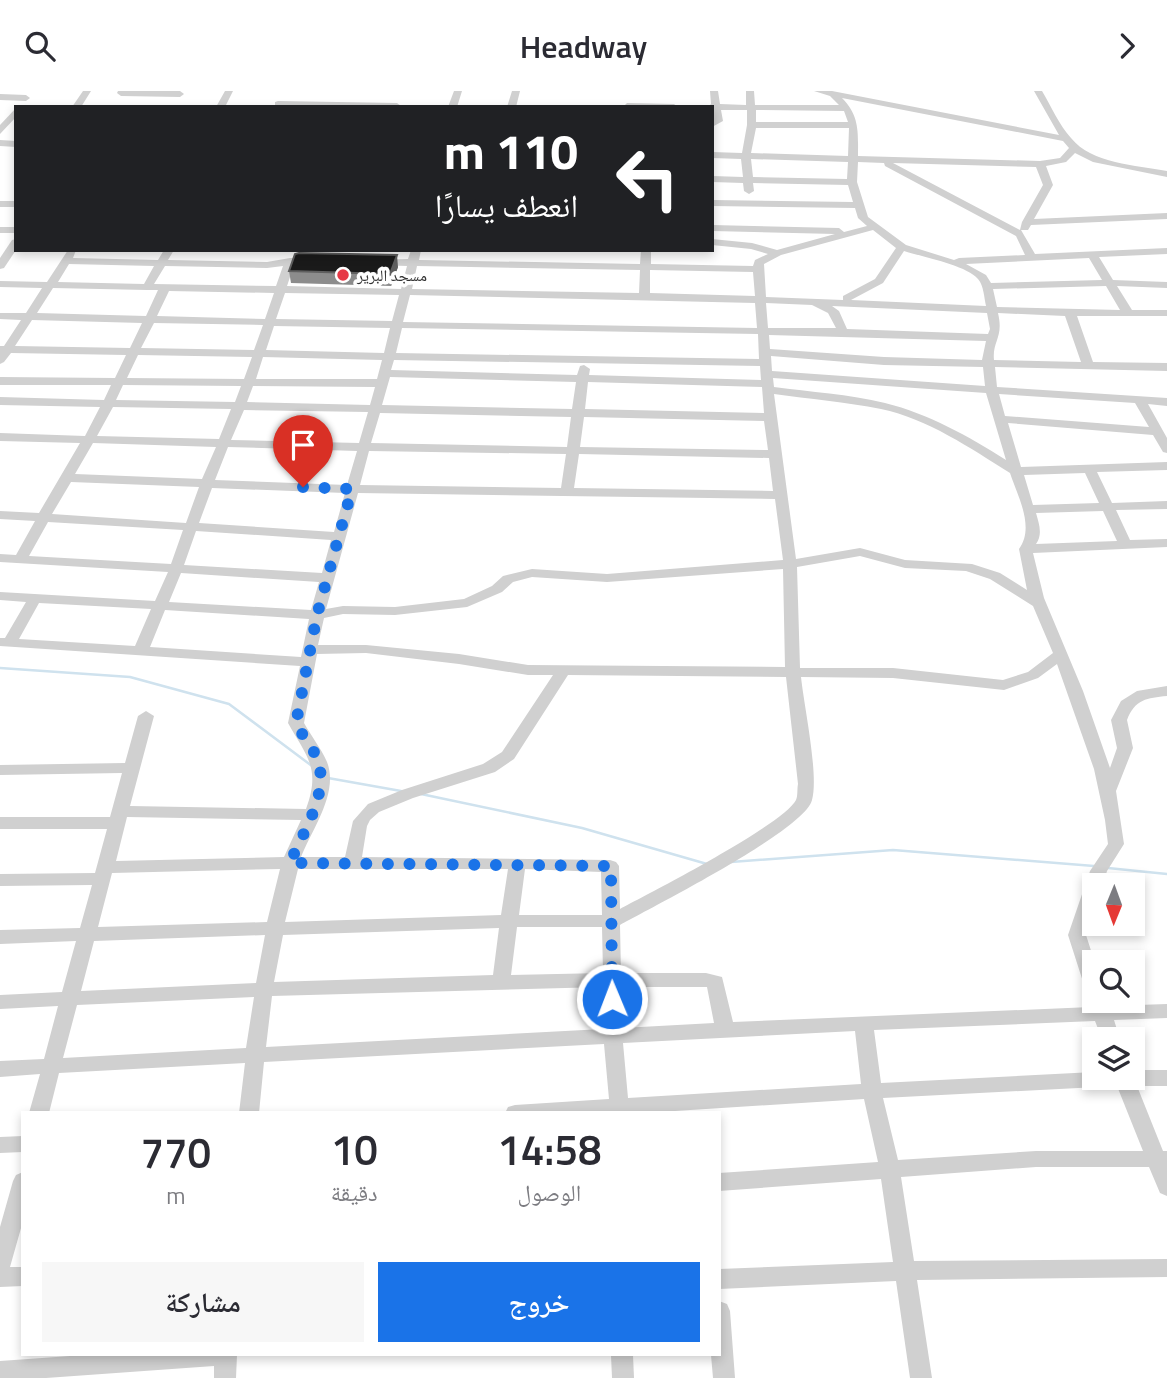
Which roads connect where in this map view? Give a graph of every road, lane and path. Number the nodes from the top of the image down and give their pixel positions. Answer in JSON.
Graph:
{"nodes":[{"id":1,"x":283,"y":91,"type":"edge"},
{"id":2,"x":714,"y":91,"type":"edge"},
{"id":3,"x":750,"y":91,"type":"edge"},
{"id":4,"x":818,"y":91,"type":"edge"},
{"id":5,"x":1038,"y":91,"type":"edge"},
{"id":6,"x":181,"y":93,"type":"edge"},
{"id":7,"x":29,"y":94,"type":"edge"},
{"id":8,"x":833,"y":94,"type":"junction"},
{"id":9,"x":119,"y":95,"type":"edge"},
{"id":10,"x":0,"y":97,"type":"edge"},
{"id":11,"x":397,"y":104,"type":"edge"},
{"id":12,"x":277,"y":105,"type":"edge"},
{"id":13,"x":715,"y":107,"type":"edge"},
{"id":14,"x":752,"y":108,"type":"junction"},
{"id":15,"x":847,"y":108,"type":"junction"},
{"id":16,"x":14,"y":113,"type":"edge"},
{"id":17,"x":714,"y":123,"type":"edge"},
{"id":18,"x":752,"y":125,"type":"junction"},
{"id":19,"x":854,"y":125,"type":"junction"},
{"id":20,"x":0,"y":129,"type":"edge"},
{"id":21,"x":1066,"y":139,"type":"junction"},
{"id":22,"x":1074,"y":147,"type":"junction"},
{"id":23,"x":714,"y":155,"type":"edge"},
{"id":24,"x":746,"y":156,"type":"junction"},
{"id":25,"x":850,"y":158,"type":"junction"},
{"id":26,"x":876,"y":160,"type":"junction"},
{"id":27,"x":1040,"y":165,"type":"junction"},
{"id":28,"x":1167,"y":174,"type":"edge"},
{"id":29,"x":714,"y":179,"type":"edge"},
{"id":30,"x":748,"y":180,"type":"junction"},
{"id":31,"x":852,"y":182,"type":"junction"},
{"id":32,"x":714,"y":203,"type":"edge"},
{"id":33,"x":750,"y":204,"type":"junction"},
{"id":34,"x":857,"y":205,"type":"junction"},
{"id":35,"x":1167,"y":216,"type":"edge"},
{"id":36,"x":1027,"y":222,"type":"junction"},
{"id":37,"x":873,"y":227,"type":"junction"},
{"id":38,"x":715,"y":228,"type":"edge"},
{"id":39,"x":859,"y":232,"type":"junction"},
{"id":40,"x":1020,"y":234,"type":"junction"},
{"id":41,"x":715,"y":242,"type":"edge"},
{"id":42,"x":14,"y":245,"type":"edge"},
{"id":43,"x":902,"y":247,"type":"junction"},
{"id":44,"x":1167,"y":251,"type":"edge"},
{"id":45,"x":168,"y":252,"type":"edge"},
{"id":46,"x":646,"y":252,"type":"edge"},
{"id":47,"x":777,"y":253,"type":"junction"},
{"id":48,"x":70,"y":255,"type":"edge"},
{"id":49,"x":1093,"y":255,"type":"junction"},
{"id":50,"x":413,"y":256,"type":"edge"},
{"id":51,"x":1031,"y":258,"type":"junction"},
{"id":52,"x":290,"y":261,"type":"junction"},
{"id":53,"x":328,"y":261,"type":"edge"},
{"id":54,"x":370,"y":261,"type":"edge"},
{"id":55,"x":953,"y":261,"type":"junction"},
{"id":56,"x":1,"y":262,"type":"edge"},
{"id":57,"x":163,"y":262,"type":"junction"},
{"id":58,"x":645,"y":266,"type":"junction"},
{"id":59,"x":758,"y":269,"type":"junction"},
{"id":60,"x":1111,"y":283,"type":"junction"},
{"id":61,"x":0,"y":284,"type":"edge"},
{"id":62,"x":50,"y":285,"type":"junction"},
{"id":63,"x":1166,"y":285,"type":"edge"},
{"id":64,"x":987,"y":286,"type":"junction"},
{"id":65,"x":146,"y":287,"type":"junction"},
{"id":66,"x":166,"y":288,"type":"junction"},
{"id":67,"x":281,"y":291,"type":"junction"},
{"id":68,"x":405,"y":292,"type":"junction"},
{"id":69,"x":644,"y":296,"type":"junction"},
{"id":70,"x":761,"y":299,"type":"junction"},
{"id":71,"x":807,"y":300,"type":"junction"},
{"id":72,"x":840,"y":301,"type":"junction"},
{"id":73,"x":993,"y":309,"type":"junction"},
{"id":74,"x":1070,"y":313,"type":"junction"},
{"id":75,"x":1128,"y":313,"type":"junction"},
{"id":76,"x":1167,"y":313,"type":"edge"},
{"id":77,"x":0,"y":316,"type":"edge"},
{"id":78,"x":30,"y":316,"type":"junction"},
{"id":79,"x":150,"y":318,"type":"junction"},
{"id":80,"x":270,"y":321,"type":"junction"},
{"id":81,"x":397,"y":324,"type":"junction"},
{"id":82,"x":761,"y":332,"type":"junction"},
{"id":83,"x":843,"y":332,"type":"junction"},
{"id":84,"x":994,"y":338,"type":"junction"},
{"id":85,"x":4,"y":349,"type":"edge"},
{"id":86,"x":135,"y":350,"type":"junction"},
{"id":87,"x":259,"y":353,"type":"junction"},
{"id":88,"x":389,"y":356,"type":"junction"},
{"id":89,"x":0,"y":360,"type":"edge"},
{"id":90,"x":585,"y":360,"type":"junction"},
{"id":91,"x":989,"y":364,"type":"junction"},
{"id":92,"x":1088,"y":365,"type":"junction"},
{"id":93,"x":1167,"y":367,"type":"edge"},
{"id":94,"x":766,"y":373,"type":"junction"},
{"id":95,"x":383,"y":378,"type":"junction"},
{"id":96,"x":582,"y":379,"type":"junction"},
{"id":97,"x":0,"y":381,"type":"edge"},
{"id":98,"x":118,"y":382,"type":"junction"},
{"id":99,"x":248,"y":382,"type":"junction"},
{"id":100,"x":992,"y":391,"type":"junction"},
{"id":101,"x":0,"y":401,"type":"edge"},
{"id":102,"x":1140,"y":401,"type":"junction"},
{"id":103,"x":108,"y":403,"type":"junction"},
{"id":104,"x":1167,"y":403,"type":"edge"},
{"id":105,"x":239,"y":405,"type":"junction"},
{"id":106,"x":374,"y":409,"type":"junction"},
{"id":107,"x":578,"y":414,"type":"junction"},
{"id":108,"x":769,"y":417,"type":"junction"},
{"id":109,"x":1000,"y":419,"type":"junction"},
{"id":110,"x":1158,"y":432,"type":"junction"},
{"id":111,"x":0,"y":437,"type":"edge"},
{"id":112,"x":89,"y":439,"type":"junction"},
{"id":113,"x":222,"y":444,"type":"junction"},
{"id":114,"x":364,"y":447,"type":"junction"},
{"id":115,"x":1167,"y":449,"type":"edge"},
{"id":116,"x":572,"y":452,"type":"junction"},
{"id":117,"x":774,"y":454,"type":"junction"},
{"id":118,"x":1167,"y":466,"type":"edge"},
{"id":119,"x":1090,"y":468,"type":"junction"},
{"id":120,"x":1016,"y":471,"type":"junction"},
{"id":121,"x":67,"y":478,"type":"junction"},
{"id":122,"x":207,"y":483,"type":"junction"},
{"id":123,"x":352,"y":489,"type":"junction"},
{"id":124,"x":567,"y":492,"type":"junction"},
{"id":125,"x":780,"y":495,"type":"junction"},
{"id":126,"x":1167,"y":505,"type":"edge"},
{"id":127,"x":1106,"y":507,"type":"junction"},
{"id":128,"x":1028,"y":509,"type":"junction"},
{"id":129,"x":0,"y":515,"type":"edge"},
{"id":130,"x":44,"y":517,"type":"junction"},
{"id":131,"x":191,"y":528,"type":"junction"},
{"id":132,"x":338,"y":536,"type":"junction"},
{"id":133,"x":1167,"y":543,"type":"edge"},
{"id":134,"x":1126,"y":546,"type":"junction"},
{"id":135,"x":1026,"y":549,"type":"junction"},
{"id":136,"x":0,"y":558,"type":"edge"},
{"id":137,"x":20,"y":559,"type":"junction"},
{"id":138,"x":790,"y":564,"type":"junction"},
{"id":139,"x":176,"y":569,"type":"junction"},
{"id":140,"x":327,"y":578,"type":"junction"},
{"id":141,"x":0,"y":596,"type":"edge"},
{"id":142,"x":35,"y":598,"type":"junction"},
{"id":143,"x":1040,"y":604,"type":"junction"},
{"id":144,"x":159,"y":607,"type":"junction"},
{"id":145,"x":317,"y":615,"type":"junction"},
{"id":146,"x":4,"y":643,"type":"edge"},
{"id":147,"x":139,"y":652,"type":"junction"},
{"id":148,"x":1061,"y":654,"type":"junction"},
{"id":149,"x":310,"y":656,"type":"junction"},
{"id":150,"x":564,"y":671,"type":"junction"},
{"id":151,"x":793,"y":674,"type":"junction"},
{"id":152,"x":1167,"y":691,"type":"edge"},
{"id":153,"x":146,"y":716,"type":"dead end"},
{"id":154,"x":132,"y":768,"type":"junction"},
{"id":155,"x":0,"y":770,"type":"edge"},
{"id":156,"x":1110,"y":789,"type":"junction"},
{"id":157,"x":310,"y":815,"type":"junction"},
{"id":158,"x":118,"y":817,"type":"junction"},
{"id":159,"x":0,"y":823,"type":"edge"},
{"id":160,"x":290,"y":863,"type":"junction"},
{"id":161,"x":352,"y":863,"type":"junction"},
{"id":162,"x":516,"y":863,"type":"junction"},
{"id":163,"x":102,"y":873,"type":"junction"},
{"id":164,"x":0,"y":880,"type":"edge"},
{"id":165,"x":509,"y":921,"type":"junction"},
{"id":166,"x":612,"y":921,"type":"junction"},
{"id":167,"x":275,"y":928,"type":"junction"},
{"id":168,"x":86,"y":933,"type":"junction"},
{"id":169,"x":0,"y":937,"type":"edge"},
{"id":170,"x":1082,"y":951,"type":"edge"},
{"id":171,"x":611,"y":980,"type":"junction"},
{"id":172,"x":501,"y":983,"type":"junction"},
{"id":173,"x":265,"y":989,"type":"junction"},
{"id":174,"x":70,"y":999,"type":"junction"},
{"id":175,"x":0,"y":1002,"type":"edge"},
{"id":176,"x":1082,"y":1008,"type":"edge"},
{"id":177,"x":1145,"y":1010,"type":"edge"},
{"id":178,"x":1167,"y":1011,"type":"edge"},
{"id":179,"x":864,"y":1023,"type":"junction"},
{"id":180,"x":725,"y":1030,"type":"junction"},
{"id":181,"x":613,"y":1036,"type":"junction"},
{"id":182,"x":255,"y":1056,"type":"junction"},
{"id":183,"x":50,"y":1066,"type":"junction"},
{"id":184,"x":0,"y":1069,"type":"edge"},
{"id":185,"x":1145,"y":1078,"type":"edge"},
{"id":186,"x":1167,"y":1079,"type":"edge"},
{"id":187,"x":1082,"y":1080,"type":"edge"},
{"id":188,"x":1129,"y":1090,"type":"edge"},
{"id":189,"x":872,"y":1091,"type":"junction"},
{"id":190,"x":620,"y":1110,"type":"edge"},
{"id":191,"x":40,"y":1111,"type":"edge"},
{"id":192,"x":249,"y":1111,"type":"edge"},
{"id":193,"x":585,"y":1111,"type":"edge"},
{"id":194,"x":21,"y":1144,"type":"edge"},
{"id":195,"x":0,"y":1145,"type":"edge"},
{"id":196,"x":1161,"y":1159,"type":"edge"},
{"id":197,"x":890,"y":1170,"type":"junction"},
{"id":198,"x":721,"y":1182,"type":"edge"},
{"id":199,"x":1167,"y":1187,"type":"edge"},
{"id":200,"x":21,"y":1188,"type":"edge"},
{"id":201,"x":12,"y":1220,"type":"edge"},
{"id":202,"x":0,"y":1266,"type":"edge"},
{"id":203,"x":1167,"y":1268,"type":"edge"},
{"id":204,"x":904,"y":1271,"type":"junction"},
{"id":205,"x":21,"y":1276,"type":"edge"},
{"id":206,"x":0,"y":1277,"type":"edge"},
{"id":207,"x":721,"y":1279,"type":"edge"},
{"id":208,"x":721,"y":1338,"type":"edge"},
{"id":209,"x":204,"y":1356,"type":"edge"},
{"id":210,"x":226,"y":1356,"type":"edge"},
{"id":211,"x":622,"y":1356,"type":"edge"},
{"id":212,"x":0,"y":1371,"type":"edge"},
{"id":213,"x":225,"y":1378,"type":"edge"},
{"id":214,"x":622,"y":1378,"type":"edge"},
{"id":215,"x":724,"y":1378,"type":"edge"},
{"id":216,"x":921,"y":1378,"type":"edge"}],
"edges":[{"from":1,"to":12,"type":"street"},
{"from":2,"to":13,"type":"street"},
{"from":3,"to":14,"type":"street"},
{"from":4,"to":8,"type":"street"},
{"from":5,"to":21,"type":"street"},
{"from":6,"to":9,"type":"street"},
{"from":7,"to":10,"type":"street"},
{"from":8,"to":15,"type":"street"},
{"from":8,"to":21,"type":"street"},
{"from":11,"to":12,"type":"street"},
{"from":13,"to":14,"type":"street"},
{"from":13,"to":17,"type":"street"},
{"from":14,"to":15,"type":"street"},
{"from":14,"to":18,"type":"street"},
{"from":15,"to":19,"type":"street"},
{"from":16,"to":20,"type":"street"},
{"from":18,"to":19,"type":"street"},
{"from":18,"to":24,"type":"street"},
{"from":19,"to":25,"type":"street"},
{"from":21,"to":22,"type":"street"},
{"from":22,"to":27,"type":"street"},
{"from":22,"to":28,"type":"street"},
{"from":23,"to":24,"type":"street"},
{"from":24,"to":25,"type":"street"},
{"from":24,"to":30,"type":"street"},
{"from":25,"to":26,"type":"street"},
{"from":25,"to":31,"type":"street"},
{"from":26,"to":27,"type":"street"},
{"from":26,"to":40,"type":"street"},
{"from":27,"to":36,"type":"street"},
{"from":29,"to":30,"type":"street"},
{"from":30,"to":31,"type":"street"},
{"from":30,"to":33,"type":"street"},
{"from":31,"to":34,"type":"street"},
{"from":32,"to":33,"type":"street"},
{"from":32,"to":38,"type":"street"},
{"from":33,"to":34,"type":"street"},
{"from":34,"to":37,"type":"street"},
{"from":35,"to":36,"type":"street"},
{"from":36,"to":40,"type":"street"},
{"from":37,"to":39,"type":"street"},
{"from":37,"to":43,"type":"street"},
{"from":38,"to":39,"type":"street"},
{"from":38,"to":41,"type":"street"},
{"from":39,"to":47,"type":"street"},
{"from":40,"to":51,"type":"street"},
{"from":41,"to":47,"type":"street"},
{"from":42,"to":56,"type":"street"},
{"from":43,"to":55,"type":"street"},
{"from":43,"to":72,"type":"street"},
{"from":44,"to":49,"type":"street"},
{"from":45,"to":57,"type":"street"},
{"from":46,"to":58,"type":"street"},
{"from":47,"to":59,"type":"street"},
{"from":48,"to":57,"type":"street"},
{"from":48,"to":62,"type":"street"},
{"from":49,"to":51,"type":"street"},
{"from":49,"to":60,"type":"street"},
{"from":50,"to":54,"type":"street"},
{"from":50,"to":58,"type":"street"},
{"from":50,"to":68,"type":"street"},
{"from":51,"to":55,"type":"street"},
{"from":52,"to":53,"type":"street"},
{"from":52,"to":57,"type":"street"},
{"from":52,"to":67,"type":"street"},
{"from":55,"to":64,"type":"street"},
{"from":57,"to":65,"type":"street"},
{"from":58,"to":59,"type":"street"},
{"from":58,"to":69,"type":"street"},
{"from":59,"to":70,"type":"street"},
{"from":60,"to":63,"type":"street"},
{"from":60,"to":64,"type":"street"},
{"from":60,"to":75,"type":"street"},
{"from":61,"to":62,"type":"street"},
{"from":62,"to":65,"type":"street"},
{"from":62,"to":78,"type":"street"},
{"from":64,"to":73,"type":"street"},
{"from":65,"to":66,"type":"street"},
{"from":66,"to":67,"type":"street"},
{"from":66,"to":79,"type":"street"},
{"from":67,"to":68,"type":"street"},
{"from":67,"to":80,"type":"street"},
{"from":68,"to":69,"type":"street"},
{"from":68,"to":81,"type":"street"},
{"from":69,"to":70,"type":"street"},
{"from":70,"to":71,"type":"street"},
{"from":70,"to":82,"type":"street"},
{"from":71,"to":72,"type":"street"},
{"from":71,"to":83,"type":"street"},
{"from":72,"to":73,"type":"street"},
{"from":73,"to":74,"type":"street"},
{"from":73,"to":84,"type":"street"},
{"from":74,"to":75,"type":"street"},
{"from":74,"to":92,"type":"street"},
{"from":75,"to":76,"type":"street"},
{"from":77,"to":78,"type":"street"},
{"from":78,"to":79,"type":"street"},
{"from":78,"to":85,"type":"street"},
{"from":79,"to":80,"type":"street"},
{"from":79,"to":86,"type":"street"},
{"from":80,"to":81,"type":"street"},
{"from":80,"to":87,"type":"street"},
{"from":81,"to":82,"type":"street"},
{"from":81,"to":88,"type":"street"},
{"from":82,"to":83,"type":"street"},
{"from":82,"to":94,"type":"street"},
{"from":83,"to":84,"type":"street"},
{"from":84,"to":91,"type":"street"},
{"from":85,"to":86,"type":"street"},
{"from":85,"to":89,"type":"street"},
{"from":86,"to":87,"type":"street"},
{"from":86,"to":98,"type":"street"},
{"from":87,"to":88,"type":"street"},
{"from":87,"to":99,"type":"street"},
{"from":88,"to":90,"type":"street"},
{"from":88,"to":95,"type":"street"},
{"from":90,"to":94,"type":"street"},
{"from":90,"to":96,"type":"street"},
{"from":91,"to":92,"type":"street"},
{"from":91,"to":94,"type":"street"},
{"from":91,"to":100,"type":"street"},
{"from":92,"to":93,"type":"street"},
{"from":94,"to":96,"type":"street"},
{"from":94,"to":100,"type":"street"},
{"from":94,"to":108,"type":"street"},
{"from":94,"to":120,"type":"street"},
{"from":95,"to":96,"type":"street"},
{"from":95,"to":99,"type":"street"},
{"from":95,"to":106,"type":"street"},
{"from":96,"to":107,"type":"street"},
{"from":97,"to":98,"type":"street"},
{"from":98,"to":99,"type":"street"},
{"from":98,"to":103,"type":"street"},
{"from":99,"to":105,"type":"street"},
{"from":100,"to":102,"type":"street"},
{"from":100,"to":109,"type":"street"},
{"from":101,"to":103,"type":"street"},
{"from":102,"to":104,"type":"street"},
{"from":102,"to":110,"type":"street"},
{"from":103,"to":105,"type":"street"},
{"from":103,"to":112,"type":"street"},
{"from":105,"to":106,"type":"street"},
{"from":105,"to":113,"type":"street"},
{"from":106,"to":107,"type":"street"},
{"from":106,"to":114,"type":"street"},
{"from":107,"to":108,"type":"street"},
{"from":107,"to":116,"type":"street"},
{"from":108,"to":117,"type":"street"},
{"from":109,"to":110,"type":"street"},
{"from":109,"to":120,"type":"street"},
{"from":110,"to":115,"type":"street"},
{"from":111,"to":112,"type":"street"},
{"from":112,"to":113,"type":"street"},
{"from":112,"to":121,"type":"street"},
{"from":113,"to":114,"type":"street"},
{"from":113,"to":122,"type":"street"},
{"from":114,"to":116,"type":"street"},
{"from":114,"to":123,"type":"street"},
{"from":116,"to":117,"type":"street"},
{"from":116,"to":124,"type":"street"},
{"from":117,"to":125,"type":"street"},
{"from":118,"to":119,"type":"street"},
{"from":119,"to":120,"type":"street"},
{"from":119,"to":127,"type":"street"},
{"from":120,"to":128,"type":"street"},
{"from":121,"to":122,"type":"street"},
{"from":121,"to":130,"type":"street"},
{"from":122,"to":123,"type":"street"},
{"from":122,"to":131,"type":"street"},
{"from":123,"to":124,"type":"street"},
{"from":123,"to":132,"type":"street"},
{"from":124,"to":125,"type":"street"},
{"from":125,"to":138,"type":"street"},
{"from":126,"to":127,"type":"street"},
{"from":127,"to":128,"type":"street"},
{"from":127,"to":134,"type":"street"},
{"from":128,"to":135,"type":"street"},
{"from":129,"to":130,"type":"street"},
{"from":130,"to":131,"type":"street"},
{"from":130,"to":137,"type":"street"},
{"from":131,"to":132,"type":"street"},
{"from":131,"to":139,"type":"street"},
{"from":132,"to":140,"type":"street"},
{"from":133,"to":134,"type":"street"},
{"from":134,"to":135,"type":"street"},
{"from":135,"to":143,"type":"street"},
{"from":136,"to":137,"type":"street"},
{"from":137,"to":139,"type":"street"},
{"from":138,"to":143,"type":"street"},
{"from":138,"to":145,"type":"street"},
{"from":138,"to":151,"type":"street"},
{"from":139,"to":140,"type":"street"},
{"from":139,"to":144,"type":"street"},
{"from":140,"to":145,"type":"street"},
{"from":141,"to":142,"type":"street"},
{"from":142,"to":144,"type":"street"},
{"from":142,"to":146,"type":"street"},
{"from":143,"to":148,"type":"street"},
{"from":144,"to":145,"type":"street"},
{"from":144,"to":147,"type":"street"},
{"from":145,"to":149,"type":"street"},
{"from":146,"to":147,"type":"street"},
{"from":147,"to":149,"type":"street"},
{"from":148,"to":151,"type":"street"},
{"from":148,"to":156,"type":"street"},
{"from":149,"to":150,"type":"street"},
{"from":149,"to":157,"type":"street"},
{"from":150,"to":151,"type":"street"},
{"from":150,"to":161,"type":"street"},
{"from":151,"to":166,"type":"street"},
{"from":152,"to":156,"type":"street"},
{"from":153,"to":154,"type":"street"},
{"from":154,"to":155,"type":"street"},
{"from":154,"to":158,"type":"street"},
{"from":156,"to":170,"type":"street"},
{"from":157,"to":158,"type":"street"},
{"from":157,"to":160,"type":"street"},
{"from":158,"to":159,"type":"street"},
{"from":158,"to":163,"type":"street"},
{"from":160,"to":161,"type":"street"},
{"from":160,"to":163,"type":"street"},
{"from":160,"to":167,"type":"street"},
{"from":161,"to":162,"type":"street"},
{"from":162,"to":165,"type":"street"},
{"from":162,"to":166,"type":"street"},
{"from":163,"to":164,"type":"street"},
{"from":163,"to":168,"type":"street"},
{"from":165,"to":166,"type":"street"},
{"from":165,"to":167,"type":"street"},
{"from":165,"to":172,"type":"street"},
{"from":166,"to":171,"type":"street"},
{"from":167,"to":168,"type":"street"},
{"from":167,"to":173,"type":"street"},
{"from":168,"to":169,"type":"street"},
{"from":168,"to":174,"type":"street"},
{"from":171,"to":172,"type":"street"},
{"from":171,"to":180,"type":"street"},
{"from":171,"to":181,"type":"street"},
{"from":172,"to":173,"type":"street"},
{"from":173,"to":174,"type":"street"},
{"from":173,"to":182,"type":"street"},
{"from":174,"to":175,"type":"street"},
{"from":174,"to":183,"type":"street"},
{"from":176,"to":179,"type":"street"},
{"from":177,"to":178,"type":"street"},
{"from":179,"to":180,"type":"street"},
{"from":179,"to":189,"type":"street"},
{"from":180,"to":181,"type":"street"},
{"from":181,"to":182,"type":"street"},
{"from":181,"to":190,"type":"street"},
{"from":182,"to":183,"type":"street"},
{"from":182,"to":192,"type":"street"},
{"from":183,"to":184,"type":"street"},
{"from":183,"to":191,"type":"street"},
{"from":185,"to":186,"type":"street"},
{"from":187,"to":189,"type":"street"},
{"from":188,"to":196,"type":"street"},
{"from":189,"to":190,"type":"street"},
{"from":189,"to":197,"type":"street"},
{"from":190,"to":193,"type":"street"},
{"from":194,"to":195,"type":"street"},
{"from":196,"to":197,"type":"street"},
{"from":196,"to":199,"type":"street"},
{"from":197,"to":198,"type":"street"},
{"from":197,"to":204,"type":"street"},
{"from":200,"to":201,"type":"street"},
{"from":201,"to":202,"type":"street"},
{"from":203,"to":204,"type":"street"},
{"from":204,"to":207,"type":"street"},
{"from":204,"to":216,"type":"street"},
{"from":205,"to":206,"type":"street"},
{"from":208,"to":215,"type":"street"},
{"from":209,"to":212,"type":"street"},
{"from":210,"to":213,"type":"street"},
{"from":211,"to":214,"type":"street"}]}
